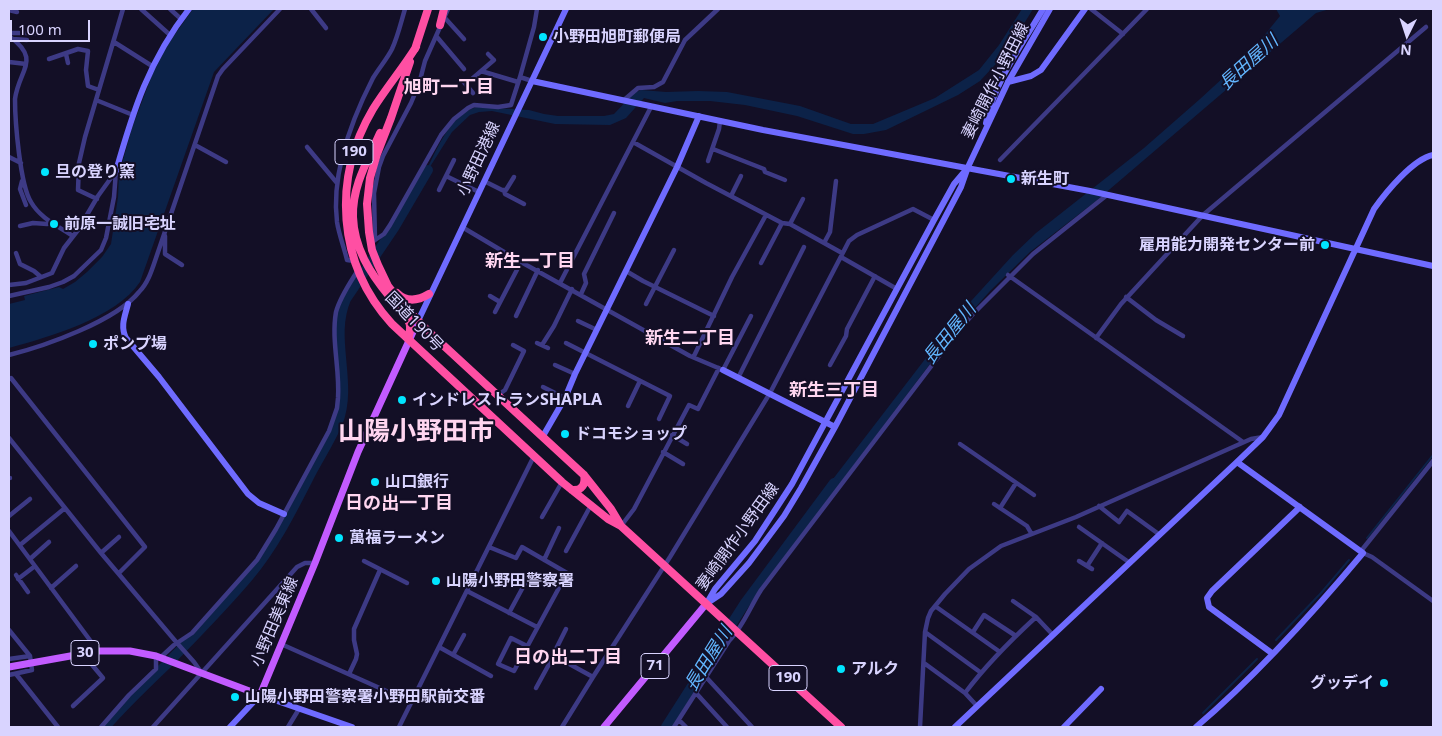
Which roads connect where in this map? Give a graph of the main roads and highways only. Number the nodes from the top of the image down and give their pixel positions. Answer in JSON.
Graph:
{"nodes":[{"id":1,"x":428,"y":9,"type":"edge"},
{"id":2,"x":444,"y":9,"type":"edge"},
{"id":3,"x":443,"y":21,"type":"road end"},
{"id":4,"x":416,"y":46,"type":"junction"},
{"id":5,"x":404,"y":79,"type":"junction"},
{"id":6,"x":377,"y":263,"type":"junction"},
{"id":7,"x":429,"y":294,"type":"road end"},
{"id":8,"x":418,"y":320,"type":"junction"},
{"id":9,"x":408,"y":339,"type":"junction"},
{"id":10,"x":584,"y":475,"type":"junction"},
{"id":11,"x":572,"y":490,"type":"junction"},
{"id":12,"x":622,"y":526,"type":"junction"},
{"id":13,"x":706,"y":604,"type":"junction"},
{"id":14,"x":9,"y":666,"type":"edge"},
{"id":15,"x":604,"y":727,"type":"edge"},
{"id":16,"x":841,"y":727,"type":"edge"}],
"edges":[{"from":1,"to":4,"type":"highway","name":"国道190号","number":"190"},
{"from":2,"to":3,"type":"highway"},
{"from":4,"to":5,"type":"highway","name":"国道190号","number":"190"},
{"from":4,"to":9,"type":"highway","name":"国道190号","number":"190"},
{"from":5,"to":6,"type":"highway","name":"国道190号","number":"190"},
{"from":5,"to":9,"type":"highway"},
{"from":6,"to":7,"type":"highway"},
{"from":6,"to":8,"type":"highway","name":"国道190号","number":"190"},
{"from":8,"to":9,"type":"main road","name":"小野田美東線"},
{"from":8,"to":10,"type":"highway","name":"国道190号","number":"190"},
{"from":9,"to":11,"type":"highway","name":"国道190号","number":"190"},
{"from":9,"to":14,"type":"main road","name":"小野田美東線","number":"30"},
{"from":10,"to":11,"type":"highway"},
{"from":10,"to":12,"type":"highway","name":"国道190号","number":"190"},
{"from":11,"to":12,"type":"highway","name":"国道190号","number":"190"},
{"from":12,"to":13,"type":"highway","name":"国道190号","number":"190"},
{"from":13,"to":15,"type":"main road","number":"71"},
{"from":13,"to":16,"type":"highway","name":"国道190号","number":"190"}]}
